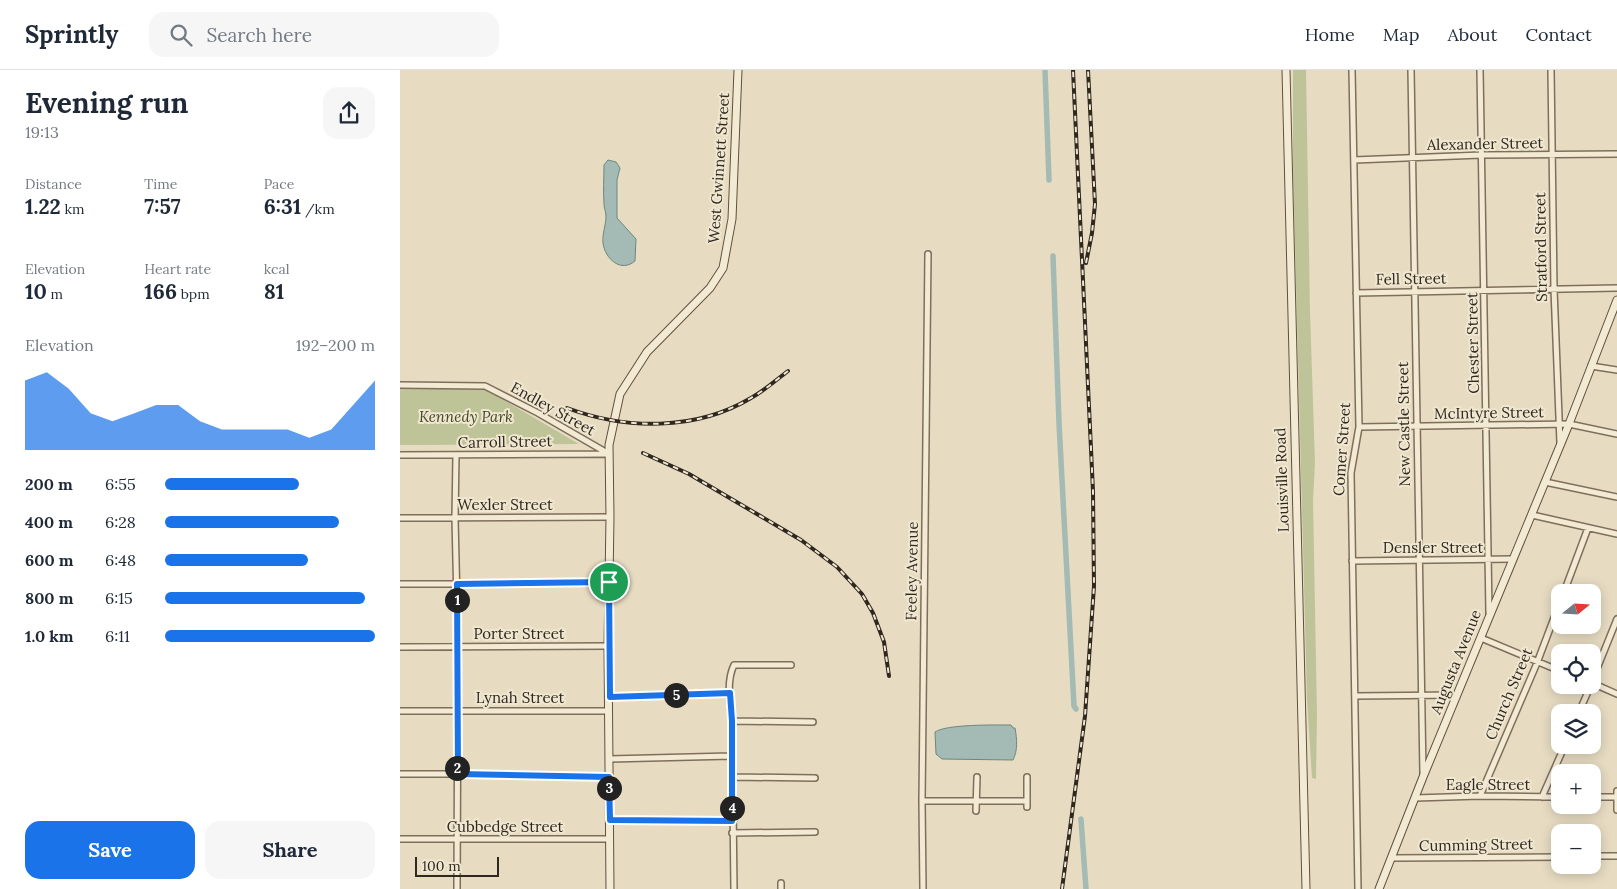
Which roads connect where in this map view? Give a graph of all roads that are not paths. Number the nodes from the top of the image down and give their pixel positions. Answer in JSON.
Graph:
{"nodes":[{"id":1,"x":738,"y":70,"type":"edge"},
{"id":2,"x":1286,"y":70,"type":"edge"},
{"id":3,"x":1352,"y":70,"type":"edge"},
{"id":4,"x":1411,"y":70,"type":"edge"},
{"id":5,"x":1480,"y":70,"type":"edge"},
{"id":6,"x":1551,"y":70,"type":"edge"},
{"id":7,"x":1617,"y":154,"type":"edge"},
{"id":8,"x":1481,"y":155,"type":"junction"},
{"id":9,"x":1552,"y":155,"type":"junction"},
{"id":10,"x":1413,"y":158,"type":"junction"},
{"id":11,"x":1354,"y":160,"type":"junction"},
{"id":12,"x":928,"y":254,"type":"dead end"},
{"id":13,"x":1617,"y":288,"type":"edge"},
{"id":14,"x":1554,"y":289,"type":"junction"},
{"id":15,"x":1484,"y":290,"type":"junction"},
{"id":16,"x":1356,"y":292,"type":"junction"},
{"id":17,"x":1414,"y":292,"type":"junction"},
{"id":18,"x":1617,"y":302,"type":"edge"},
{"id":19,"x":1591,"y":366,"type":"junction"},
{"id":20,"x":1617,"y":370,"type":"edge"},
{"id":21,"x":400,"y":385,"type":"edge"},
{"id":22,"x":1558,"y":424,"type":"junction"},
{"id":23,"x":1569,"y":424,"type":"junction"},
{"id":24,"x":1487,"y":425,"type":"junction"},
{"id":25,"x":1417,"y":426,"type":"junction"},
{"id":26,"x":1359,"y":427,"type":"junction"},
{"id":27,"x":1617,"y":434,"type":"edge"},
{"id":28,"x":1560,"y":446,"type":"junction"},
{"id":29,"x":609,"y":454,"type":"junction"},
{"id":30,"x":400,"y":456,"type":"edge"},
{"id":31,"x":456,"y":456,"type":"junction"},
{"id":32,"x":1545,"y":482,"type":"junction"},
{"id":33,"x":1617,"y":498,"type":"edge"},
{"id":34,"x":1532,"y":515,"type":"junction"},
{"id":35,"x":610,"y":517,"type":"junction"},
{"id":36,"x":400,"y":518,"type":"edge"},
{"id":37,"x":455,"y":518,"type":"junction"},
{"id":38,"x":1588,"y":528,"type":"junction"},
{"id":39,"x":1617,"y":534,"type":"edge"},
{"id":40,"x":1513,"y":559,"type":"junction"},
{"id":41,"x":1419,"y":560,"type":"junction"},
{"id":42,"x":1489,"y":560,"type":"junction"},
{"id":43,"x":1352,"y":561,"type":"junction"},
{"id":44,"x":609,"y":582,"type":"junction"},
{"id":45,"x":400,"y":584,"type":"edge"},
{"id":46,"x":457,"y":584,"type":"junction"},
{"id":47,"x":1567,"y":584,"type":"edge"},
{"id":48,"x":1489,"y":616,"type":"junction"},
{"id":49,"x":1617,"y":619,"type":"edge"},
{"id":50,"x":1551,"y":626,"type":"edge"},
{"id":51,"x":1481,"y":638,"type":"junction"},
{"id":52,"x":458,"y":646,"type":"junction"},
{"id":53,"x":608,"y":646,"type":"junction"},
{"id":54,"x":400,"y":647,"type":"edge"},
{"id":55,"x":1601,"y":660,"type":"edge"},
{"id":56,"x":1537,"y":663,"type":"junction"},
{"id":57,"x":791,"y":665,"type":"dead end"},
{"id":58,"x":1551,"y":668,"type":"edge"},
{"id":59,"x":1601,"y":687,"type":"edge"},
{"id":60,"x":730,"y":693,"type":"junction"},
{"id":61,"x":1617,"y":694,"type":"edge"},
{"id":62,"x":1421,"y":695,"type":"junction"},
{"id":63,"x":1457,"y":695,"type":"junction"},
{"id":64,"x":1354,"y":696,"type":"junction"},
{"id":65,"x":610,"y":697,"type":"junction"},
{"id":66,"x":400,"y":711,"type":"edge"},
{"id":67,"x":457,"y":711,"type":"junction"},
{"id":68,"x":610,"y":711,"type":"junction"},
{"id":69,"x":732,"y":721,"type":"junction"},
{"id":70,"x":813,"y":722,"type":"dead end"},
{"id":71,"x":1560,"y":754,"type":"edge"},
{"id":72,"x":731,"y":756,"type":"junction"},
{"id":73,"x":610,"y":758,"type":"junction"},
{"id":74,"x":400,"y":774,"type":"edge"},
{"id":75,"x":458,"y":774,"type":"junction"},
{"id":76,"x":977,"y":776,"type":"dead end"},
{"id":77,"x":1027,"y":776,"type":"dead end"},
{"id":78,"x":609,"y":777,"type":"junction"},
{"id":79,"x":733,"y":777,"type":"junction"},
{"id":80,"x":1423,"y":777,"type":"junction"},
{"id":81,"x":815,"y":778,"type":"dead end"},
{"id":82,"x":1617,"y":795,"type":"edge"},
{"id":83,"x":1480,"y":796,"type":"junction"},
{"id":84,"x":1601,"y":796,"type":"edge"},
{"id":85,"x":1542,"y":797,"type":"junction"},
{"id":86,"x":1551,"y":797,"type":"edge"},
{"id":87,"x":1415,"y":798,"type":"junction"},
{"id":88,"x":1027,"y":800,"type":"junction"},
{"id":89,"x":922,"y":801,"type":"junction"},
{"id":90,"x":977,"y":801,"type":"junction"},
{"id":91,"x":1027,"y":808,"type":"dead end"},
{"id":92,"x":1617,"y":810,"type":"edge"},
{"id":93,"x":976,"y":811,"type":"dead end"},
{"id":94,"x":610,"y":820,"type":"junction"},
{"id":95,"x":732,"y":821,"type":"junction"},
{"id":96,"x":732,"y":832,"type":"junction"},
{"id":97,"x":815,"y":832,"type":"dead end"},
{"id":98,"x":400,"y":839,"type":"edge"},
{"id":99,"x":610,"y":839,"type":"junction"},
{"id":100,"x":458,"y":840,"type":"junction"},
{"id":101,"x":1601,"y":856,"type":"edge"},
{"id":102,"x":1617,"y":856,"type":"edge"},
{"id":103,"x":1551,"y":857,"type":"edge"},
{"id":104,"x":1392,"y":858,"type":"junction"},
{"id":105,"x":781,"y":883,"type":"dead end"},
{"id":106,"x":457,"y":889,"type":"edge"},
{"id":107,"x":610,"y":889,"type":"edge"},
{"id":108,"x":734,"y":889,"type":"edge"},
{"id":109,"x":782,"y":889,"type":"edge"},
{"id":110,"x":923,"y":889,"type":"edge"},
{"id":111,"x":1306,"y":889,"type":"edge"},
{"id":112,"x":1358,"y":889,"type":"edge"},
{"id":113,"x":1379,"y":889,"type":"edge"}],
"edges":[{"from":1,"to":29,"type":"main road","name":"West Gwinnett Street"},
{"from":2,"to":111,"type":"main road","name":"Louisville Road"},
{"from":3,"to":11,"type":"street","name":"Comer Street"},
{"from":4,"to":10,"type":"street","name":"New Castle Street"},
{"from":5,"to":8,"type":"street","name":"Chester Street"},
{"from":6,"to":9,"type":"street","name":"Stratford Street"},
{"from":7,"to":9,"type":"street","name":"Alexander Street"},
{"from":8,"to":9,"type":"street","name":"Alexander Street"},
{"from":8,"to":10,"type":"street","name":"Alexander Street"},
{"from":8,"to":15,"type":"street","name":"Chester Street"},
{"from":9,"to":14,"type":"street","name":"Stratford Street"},
{"from":10,"to":11,"type":"street","name":"Alexander Street"},
{"from":10,"to":17,"type":"street","name":"New Castle Street"},
{"from":11,"to":16,"type":"street","name":"Comer Street"},
{"from":12,"to":89,"type":"street","name":"Feeley Avenue"},
{"from":13,"to":14,"type":"street","name":"Fell Street"},
{"from":14,"to":15,"type":"street","name":"Fell Street"},
{"from":14,"to":22,"type":"street","name":"Stratford Street"},
{"from":15,"to":17,"type":"street","name":"Fell Street"},
{"from":15,"to":24,"type":"street","name":"Chester Street"},
{"from":16,"to":17,"type":"street","name":"Fell Street"},
{"from":16,"to":26,"type":"street","name":"Comer Street"},
{"from":17,"to":25,"type":"street","name":"New Castle Street"},
{"from":18,"to":19,"type":"main road","name":"Augusta Avenue"},
{"from":19,"to":20,"type":"street"},
{"from":19,"to":23,"type":"main road","name":"Augusta Avenue"},
{"from":21,"to":29,"type":"street","name":"Endley Street"},
{"from":22,"to":23,"type":"street","name":"McIntyre Street"},
{"from":22,"to":24,"type":"street","name":"McIntyre Street"},
{"from":22,"to":28,"type":"street","name":"Augusta Avenue"},
{"from":23,"to":27,"type":"street"},
{"from":23,"to":28,"type":"main road","name":"Augusta Avenue"},
{"from":24,"to":25,"type":"street","name":"McIntyre Street"},
{"from":24,"to":42,"type":"street","name":"Chester Street"},
{"from":25,"to":26,"type":"street","name":"McIntyre Street"},
{"from":25,"to":41,"type":"street","name":"New Castle Street"},
{"from":26,"to":43,"type":"street","name":"Comer Street"},
{"from":28,"to":32,"type":"main road","name":"Augusta Avenue"},
{"from":29,"to":31,"type":"street","name":"Carroll Street"},
{"from":29,"to":35,"type":"main road","name":"West Gwinnett Street"},
{"from":30,"to":31,"type":"street","name":"Carroll Street"},
{"from":31,"to":37,"type":"street"},
{"from":32,"to":33,"type":"street"},
{"from":32,"to":34,"type":"main road","name":"Augusta Avenue"},
{"from":34,"to":38,"type":"street"},
{"from":34,"to":40,"type":"main road","name":"Augusta Avenue"},
{"from":35,"to":37,"type":"street","name":"Wexler Street"},
{"from":35,"to":44,"type":"main road","name":"West Gwinnett Street"},
{"from":36,"to":37,"type":"street","name":"Wexler Street"},
{"from":37,"to":46,"type":"street"},
{"from":38,"to":39,"type":"street"},
{"from":38,"to":47,"type":"street"},
{"from":40,"to":42,"type":"street","name":"Densler Street"},
{"from":40,"to":48,"type":"main road","name":"Augusta Avenue"},
{"from":41,"to":42,"type":"street","name":"Densler Street"},
{"from":41,"to":43,"type":"street","name":"Densler Street"},
{"from":41,"to":62,"type":"street","name":"New Castle Street"},
{"from":42,"to":48,"type":"street","name":"Chester Street"},
{"from":43,"to":64,"type":"street","name":"Comer Street"},
{"from":44,"to":46,"type":"street"},
{"from":44,"to":53,"type":"main road","name":"West Gwinnett Street"},
{"from":45,"to":46,"type":"street"},
{"from":46,"to":52,"type":"street"},
{"from":48,"to":51,"type":"main road","name":"Augusta Avenue"},
{"from":49,"to":55,"type":"street"},
{"from":50,"to":56,"type":"street","name":"Church Street"},
{"from":51,"to":56,"type":"street"},
{"from":51,"to":63,"type":"main road","name":"Augusta Avenue"},
{"from":52,"to":53,"type":"street","name":"Porter Street"},
{"from":52,"to":54,"type":"street","name":"Porter Street"},
{"from":52,"to":67,"type":"street"},
{"from":53,"to":65,"type":"main road","name":"West Gwinnett Street"},
{"from":56,"to":58,"type":"street"},
{"from":56,"to":83,"type":"street","name":"Church Street"},
{"from":57,"to":60,"type":"street"},
{"from":59,"to":61,"type":"street"},
{"from":60,"to":65,"type":"street"},
{"from":60,"to":69,"type":"street"},
{"from":62,"to":63,"type":"street"},
{"from":62,"to":64,"type":"street"},
{"from":62,"to":80,"type":"street","name":"New Castle Street"},
{"from":63,"to":80,"type":"main road","name":"Augusta Avenue"},
{"from":64,"to":112,"type":"street","name":"Comer Street"},
{"from":65,"to":68,"type":"main road","name":"West Gwinnett Street"},
{"from":66,"to":67,"type":"street","name":"Lynah Street"},
{"from":67,"to":68,"type":"street","name":"Lynah Street"},
{"from":67,"to":75,"type":"street"},
{"from":68,"to":73,"type":"main road","name":"West Gwinnett Street"},
{"from":69,"to":70,"type":"street"},
{"from":69,"to":72,"type":"street"},
{"from":71,"to":85,"type":"street"},
{"from":72,"to":73,"type":"street"},
{"from":72,"to":79,"type":"street"},
{"from":73,"to":78,"type":"main road","name":"West Gwinnett Street"},
{"from":74,"to":75,"type":"street"},
{"from":75,"to":78,"type":"street"},
{"from":75,"to":100,"type":"street"},
{"from":76,"to":90,"type":"street"},
{"from":77,"to":88,"type":"street"},
{"from":78,"to":94,"type":"main road","name":"West Gwinnett Street"},
{"from":79,"to":81,"type":"street"},
{"from":79,"to":95,"type":"street"},
{"from":80,"to":87,"type":"main road","name":"Augusta Avenue"},
{"from":82,"to":84,"type":"street"},
{"from":82,"to":92,"type":"street"},
{"from":83,"to":85,"type":"street","name":"Eagle Street"},
{"from":83,"to":87,"type":"street","name":"Eagle Street"},
{"from":85,"to":86,"type":"street","name":"Eagle Street"},
{"from":87,"to":104,"type":"main road","name":"Augusta Avenue"},
{"from":88,"to":90,"type":"street"},
{"from":88,"to":91,"type":"street"},
{"from":89,"to":90,"type":"street"},
{"from":89,"to":110,"type":"street","name":"Feeley Avenue"},
{"from":90,"to":93,"type":"street"},
{"from":94,"to":95,"type":"street"},
{"from":94,"to":99,"type":"main road","name":"West Gwinnett Street"},
{"from":95,"to":96,"type":"street"},
{"from":96,"to":97,"type":"street"},
{"from":96,"to":108,"type":"street"},
{"from":98,"to":100,"type":"street","name":"Cubbedge Street"},
{"from":99,"to":100,"type":"street","name":"Cubbedge Street"},
{"from":99,"to":107,"type":"main road","name":"West Gwinnett Street"},
{"from":100,"to":106,"type":"street"},
{"from":101,"to":102,"type":"street"},
{"from":103,"to":104,"type":"street","name":"Cumming Street"},
{"from":104,"to":113,"type":"main road","name":"Augusta Avenue"},
{"from":105,"to":109,"type":"street"}]}
